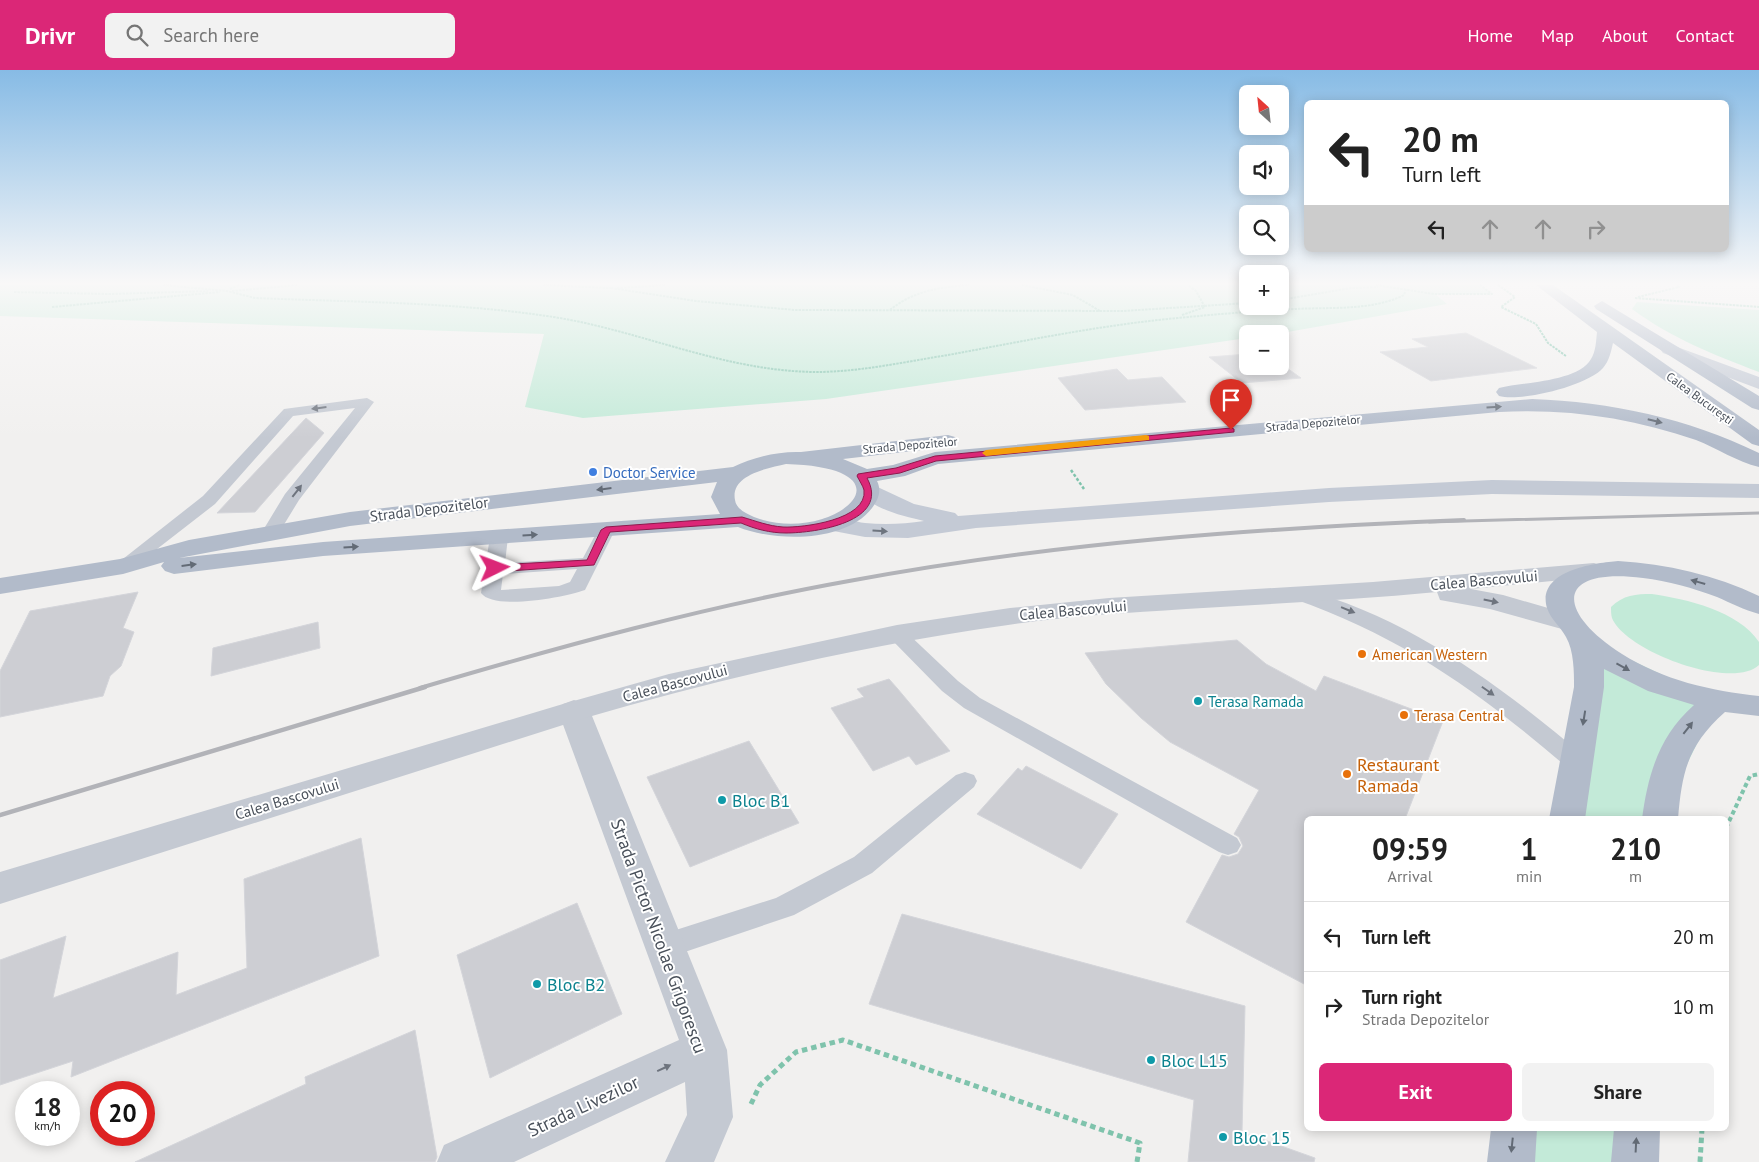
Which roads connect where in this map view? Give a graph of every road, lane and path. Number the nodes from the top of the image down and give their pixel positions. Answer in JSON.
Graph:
{"nodes":[{"id":1,"x":632,"y":336,"type":"edge"},
{"id":2,"x":1049,"y":336,"type":"edge"},
{"id":3,"x":1544,"y":336,"type":"edge"},
{"id":4,"x":1605,"y":336,"type":"edge"},
{"id":5,"x":1613,"y":336,"type":"edge"},
{"id":6,"x":1649,"y":336,"type":"edge"},
{"id":7,"x":1669,"y":349,"type":"junction"},
{"id":8,"x":1568,"y":358,"type":"dead end"},
{"id":9,"x":1759,"y":383,"type":"edge"},
{"id":10,"x":1759,"y":404,"type":"edge"},
{"id":11,"x":1759,"y":440,"type":"edge"},
{"id":12,"x":1055,"y":446,"type":"junction"},
{"id":13,"x":804,"y":458,"type":"junction"},
{"id":14,"x":1759,"y":461,"type":"edge"},
{"id":15,"x":739,"y":473,"type":"junction"},
{"id":16,"x":865,"y":483,"type":"junction"},
{"id":17,"x":1759,"y":491,"type":"edge"},
{"id":18,"x":1098,"y":512,"type":"junction"},
{"id":19,"x":742,"y":520,"type":"junction"},
{"id":20,"x":976,"y":521,"type":"junction"},
{"id":21,"x":831,"y":524,"type":"junction"},
{"id":22,"x":606,"y":530,"type":"junction"},
{"id":23,"x":271,"y":532,"type":"junction"},
{"id":24,"x":499,"y":537,"type":"junction"},
{"id":25,"x":591,"y":563,"type":"junction"},
{"id":26,"x":123,"y":566,"type":"junction"},
{"id":27,"x":495,"y":568,"type":"junction"},
{"id":28,"x":1594,"y":571,"type":"junction"},
{"id":29,"x":0,"y":586,"type":"edge"},
{"id":30,"x":1373,"y":590,"type":"junction"},
{"id":31,"x":1301,"y":595,"type":"junction"},
{"id":32,"x":1751,"y":600,"type":"edge"},
{"id":33,"x":1574,"y":630,"type":"junction"},
{"id":34,"x":897,"y":634,"type":"junction"},
{"id":35,"x":1718,"y":701,"type":"junction"},
{"id":36,"x":1759,"y":706,"type":"edge"},
{"id":37,"x":574,"y":711,"type":"junction"},
{"id":38,"x":1577,"y":763,"type":"junction"},
{"id":39,"x":1759,"y":774,"type":"edge"},
{"id":40,"x":965,"y":781,"type":"dead end"},
{"id":41,"x":1568,"y":816,"type":"edge"},
{"id":42,"x":1660,"y":816,"type":"edge"},
{"id":43,"x":1729,"y":822,"type":"edge"},
{"id":44,"x":1228,"y":845,"type":"dead end"},
{"id":45,"x":0,"y":888,"type":"edge"},
{"id":46,"x":664,"y":946,"type":"junction"},
{"id":47,"x":705,"y":1050,"type":"junction"},
{"id":48,"x":748,"y":1111,"type":"dead end"},
{"id":49,"x":1514,"y":1131,"type":"edge"},
{"id":50,"x":1637,"y":1131,"type":"edge"},
{"id":51,"x":1702,"y":1131,"type":"edge"},
{"id":52,"x":491,"y":1156,"type":"edge"},
{"id":53,"x":689,"y":1162,"type":"edge"},
{"id":54,"x":1137,"y":1162,"type":"edge"},
{"id":55,"x":1510,"y":1162,"type":"edge"},
{"id":56,"x":1635,"y":1162,"type":"edge"},
{"id":57,"x":1700,"y":1162,"type":"edge"}],
"edges":[{"from":1,"to":2,"type":"path"},
{"from":3,"to":8,"type":"path"},
{"from":4,"to":13,"type":"main road","name":"Strada Depozitelor"},
{"from":5,"to":11,"type":"main road","name":"Calea București"},
{"from":6,"to":7,"type":"main road","name":"Calea București"},
{"from":7,"to":9,"type":"main road"},
{"from":7,"to":10,"type":"main road","name":"Calea București"},
{"from":12,"to":14,"type":"main road","name":"Strada Depozitelor","one_way":true},
{"from":12,"to":16,"type":"main road","name":"Strada Depozitelor"},
{"from":12,"to":18,"type":"path"},
{"from":13,"to":15,"type":"main road"},
{"from":13,"to":16,"type":"main road"},
{"from":15,"to":19,"type":"main road"},
{"from":15,"to":23,"type":"main road","name":"Strada Depozitelor","one_way":true},
{"from":16,"to":20,"type":"main road"},
{"from":16,"to":21,"type":"main road"},
{"from":17,"to":18,"type":"main road"},
{"from":18,"to":20,"type":"main road"},
{"from":19,"to":21,"type":"main road"},
{"from":19,"to":22,"type":"main road","name":"Strada Depozitelor"},
{"from":21,"to":20,"type":"main road","one_way":true},
{"from":24,"to":22,"type":"main road","name":"Strada Depozitelor","one_way":true},
{"from":22,"to":25,"type":"lane"},
{"from":23,"to":26,"type":"main road","name":"Strada Depozitelor"},
{"from":23,"to":26,"type":"lane","one_way":true},
{"from":26,"to":24,"type":"main road","name":"Strada Depozitelor","one_way":true},
{"from":24,"to":27,"type":"lane"},
{"from":25,"to":27,"type":"lane"},
{"from":25,"to":27,"type":"lane"},
{"from":26,"to":29,"type":"main road","name":"Strada Depozitelor"},
{"from":28,"to":30,"type":"street","name":"Calea Bascovului"},
{"from":32,"to":28,"type":"main road","one_way":true},
{"from":28,"to":33,"type":"main road"},
{"from":30,"to":31,"type":"street","name":"Calea Bascovului"},
{"from":30,"to":33,"type":"street","name":"Calea Bascovului","one_way":true},
{"from":31,"to":34,"type":"street","name":"Calea Bascovului"},
{"from":31,"to":38,"type":"lane","one_way":true},
{"from":33,"to":35,"type":"main road","one_way":true},
{"from":33,"to":38,"type":"main road","one_way":true},
{"from":34,"to":37,"type":"street","name":"Calea Bascovului"},
{"from":34,"to":44,"type":"lane"},
{"from":35,"to":36,"type":"main road"},
{"from":42,"to":35,"type":"main road","one_way":true},
{"from":37,"to":45,"type":"street","name":"Calea Bascovului"},
{"from":37,"to":46,"type":"street","name":"Strada Pictor Nicolae Grigorescu"},
{"from":38,"to":41,"type":"main road"},
{"from":39,"to":43,"type":"path"},
{"from":40,"to":46,"type":"lane"},
{"from":46,"to":47,"type":"street","name":"Strada Pictor Nicolae Grigorescu"},
{"from":52,"to":47,"type":"street","name":"Strada Livezilor","one_way":true},
{"from":47,"to":53,"type":"street","name":"Strada Pictor Nicolae Grigorescu"},
{"from":48,"to":54,"type":"path"},
{"from":49,"to":55,"type":"main road","one_way":true},
{"from":56,"to":50,"type":"main road","one_way":true},
{"from":51,"to":57,"type":"path"}]}
